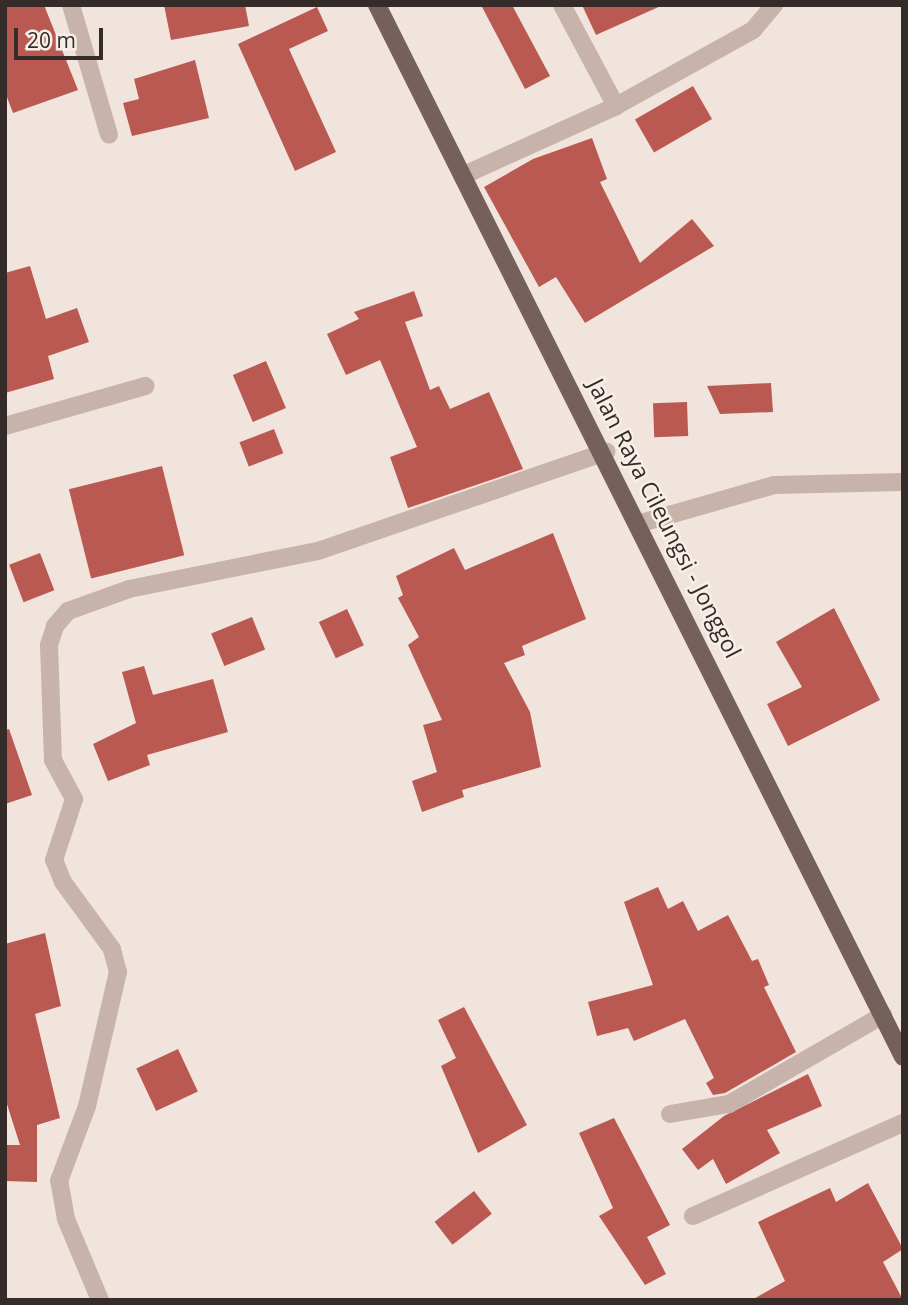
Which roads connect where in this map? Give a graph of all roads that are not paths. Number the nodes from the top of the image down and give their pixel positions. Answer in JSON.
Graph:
{"nodes":[{"id":1,"x":71,"y":5,"type":"edge"},
{"id":2,"x":377,"y":5,"type":"edge"},
{"id":3,"x":562,"y":5,"type":"edge"},
{"id":4,"x":774,"y":5,"type":"edge"},
{"id":5,"x":616,"y":106,"type":"junction"},
{"id":6,"x":109,"y":135,"type":"dead end"},
{"id":7,"x":462,"y":176,"type":"junction"},
{"id":8,"x":145,"y":386,"type":"dead end"},
{"id":9,"x":5,"y":426,"type":"edge"},
{"id":10,"x":606,"y":452,"type":"junction"},
{"id":11,"x":903,"y":482,"type":"edge"},
{"id":12,"x":641,"y":523,"type":"junction"},
{"id":13,"x":883,"y":1015,"type":"junction"},
{"id":14,"x":903,"y":1057,"type":"edge"},
{"id":15,"x":670,"y":1114,"type":"dead end"},
{"id":16,"x":903,"y":1122,"type":"edge"},
{"id":17,"x":693,"y":1216,"type":"dead end"},
{"id":18,"x":100,"y":1300,"type":"edge"}],
"edges":[{"from":1,"to":6,"type":"street"},
{"from":2,"to":7,"type":"main road","name":"Jalan Raya Cileungsi - Jonggol"},
{"from":3,"to":5,"type":"street"},
{"from":4,"to":5,"type":"street"},
{"from":5,"to":7,"type":"street"},
{"from":7,"to":10,"type":"main road","name":"Jalan Raya Cileungsi - Jonggol"},
{"from":8,"to":9,"type":"street"},
{"from":10,"to":12,"type":"main road","name":"Jalan Raya Cileungsi - Jonggol"},
{"from":10,"to":18,"type":"street"},
{"from":11,"to":12,"type":"street"},
{"from":12,"to":13,"type":"main road","name":"Jalan Raya Cileungsi - Jonggol"},
{"from":13,"to":14,"type":"main road","name":"Jalan Raya Cileungsi - Jonggol"},
{"from":13,"to":15,"type":"street"},
{"from":16,"to":17,"type":"street"}]}
